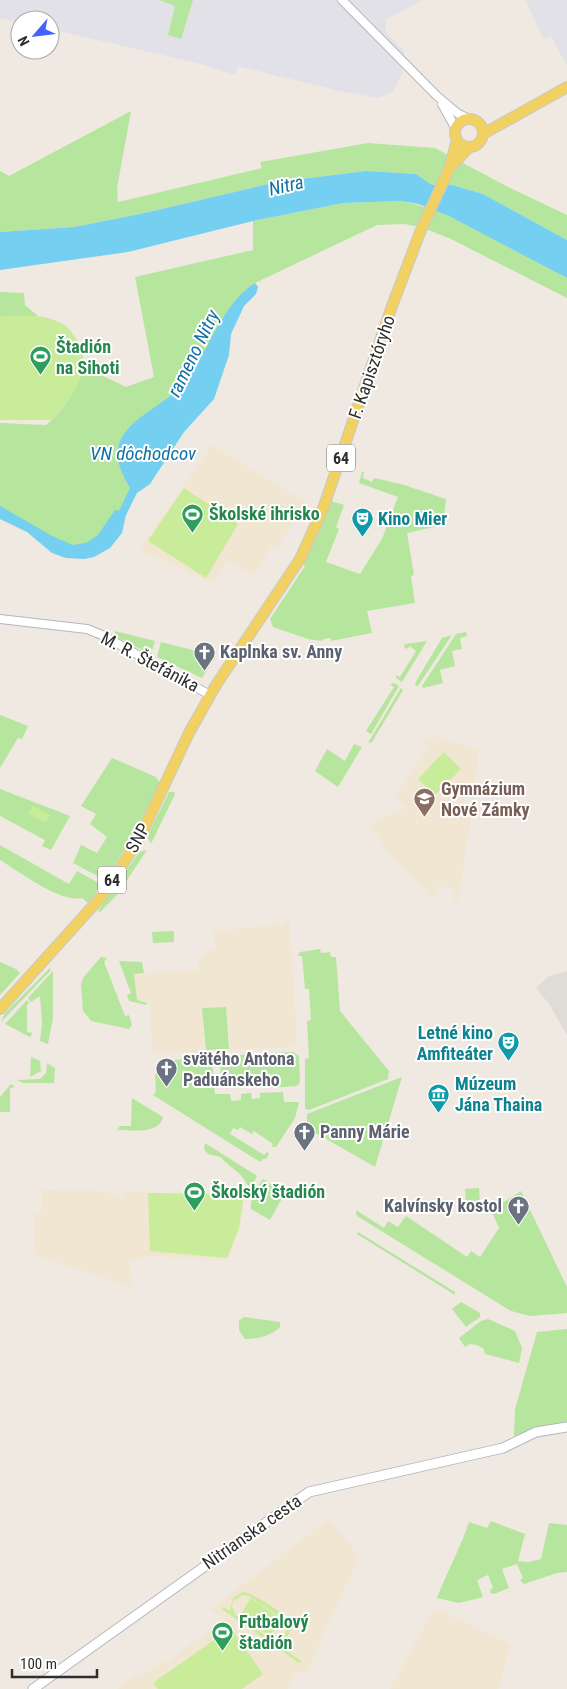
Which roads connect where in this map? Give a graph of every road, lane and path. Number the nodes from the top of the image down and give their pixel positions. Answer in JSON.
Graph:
{"nodes":[{"id":1,"x":342,"y":0,"type":"edge"},
{"id":2,"x":567,"y":87,"type":"edge"},
{"id":3,"x":437,"y":96,"type":"junction"},
{"id":4,"x":510,"y":118,"type":"junction"},
{"id":5,"x":474,"y":120,"type":"junction"},
{"id":6,"x":457,"y":134,"type":"junction"},
{"id":7,"x":483,"y":134,"type":"junction"},
{"id":8,"x":469,"y":147,"type":"junction"},
{"id":9,"x":449,"y":170,"type":"junction"},
{"id":10,"x":0,"y":619,"type":"edge"},
{"id":11,"x":210,"y":695,"type":"junction"},
{"id":12,"x":0,"y":1009,"type":"edge"},
{"id":13,"x":567,"y":1427,"type":"edge"},
{"id":14,"x":34,"y":1689,"type":"edge"}],
"edges":[{"from":1,"to":3,"type":"street"},
{"from":2,"to":4,"type":"main road","number":"64"},
{"from":3,"to":5,"type":"street"},
{"from":3,"to":6,"type":"street"},
{"from":4,"to":5,"type":"main road","number":"64"},
{"from":4,"to":7,"type":"main road","number":"64"},
{"from":5,"to":6,"type":"main road"},
{"from":5,"to":7,"type":"main road"},
{"from":6,"to":8,"type":"main road"},
{"from":6,"to":9,"type":"main road","number":"64"},
{"from":7,"to":8,"type":"main road","number":"64"},
{"from":8,"to":9,"type":"main road","number":"64"},
{"from":9,"to":11,"type":"main road","name":"F. Kapisztóryho","number":"64"},
{"from":10,"to":11,"type":"street","name":"M. R. Štefánika"},
{"from":11,"to":12,"type":"main road","name":"SNP","number":"64"},
{"from":13,"to":14,"type":"main road","name":"Nitrianska cesta"}]}
